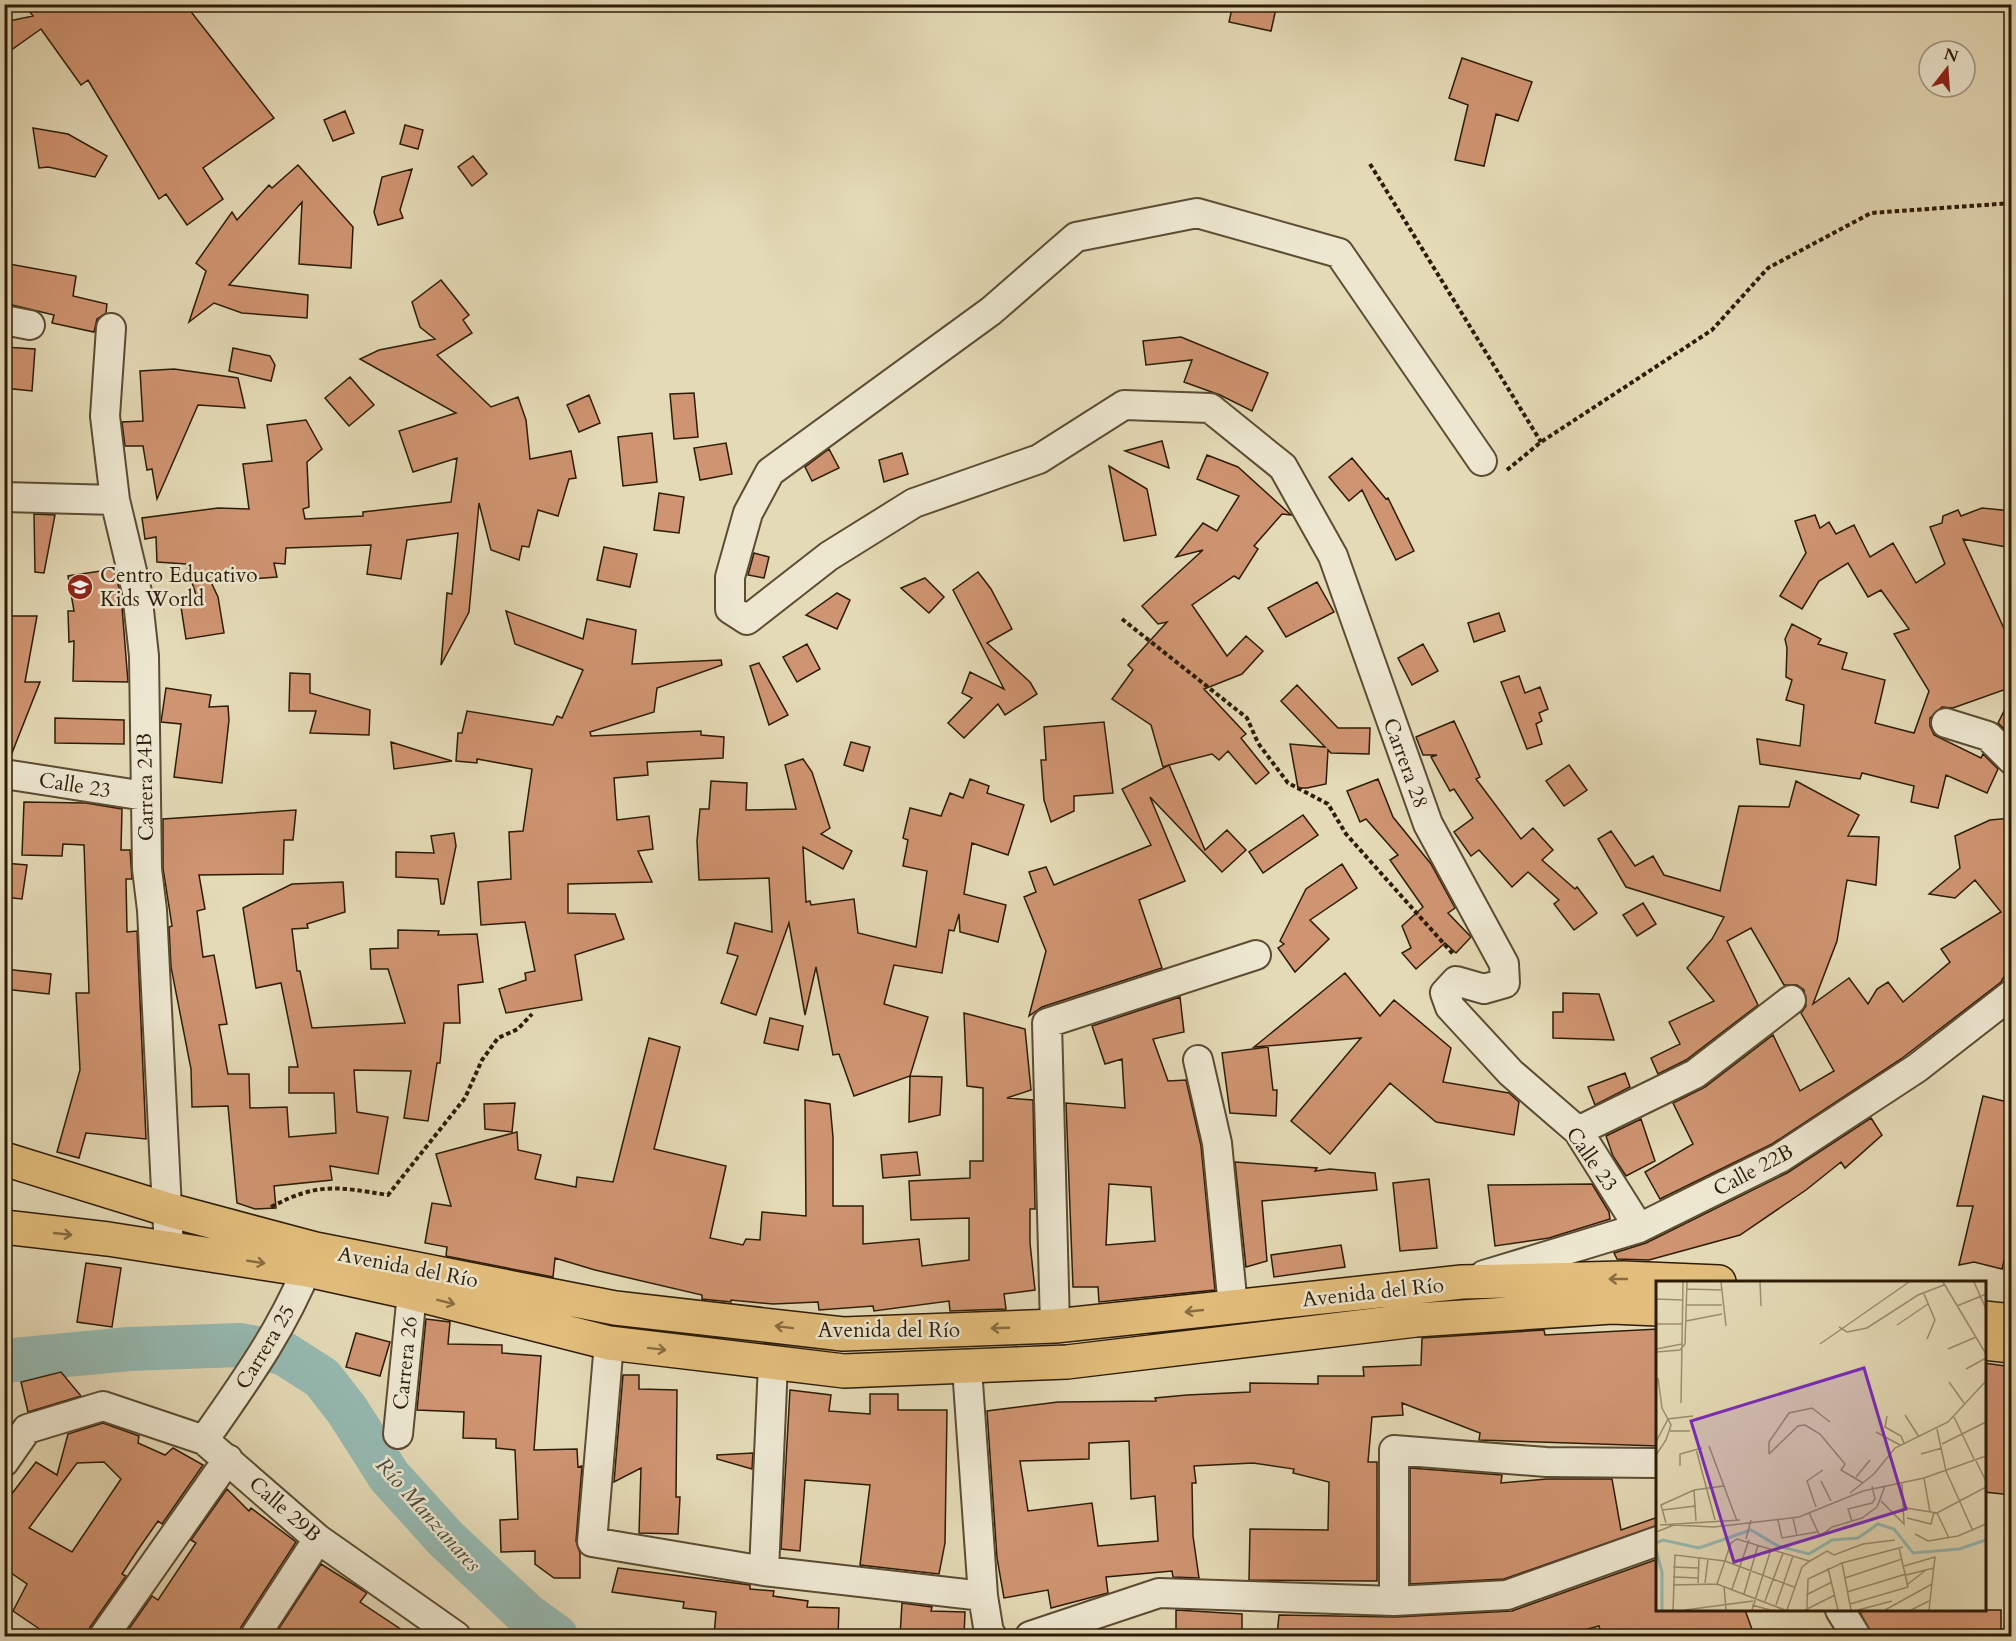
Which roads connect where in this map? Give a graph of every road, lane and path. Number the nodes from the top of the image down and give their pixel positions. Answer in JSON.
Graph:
{"nodes":[{"id":1,"x":1370,"y":164,"type":"dead end"},
{"id":2,"x":2012,"y":203,"type":"edge"},
{"id":3,"x":111,"y":328,"type":"dead end"},
{"id":4,"x":1541,"y":442,"type":"junction"},
{"id":5,"x":1482,"y":461,"type":"joint"},
{"id":6,"x":4,"y":496,"type":"edge"},
{"id":7,"x":116,"y":500,"type":"junction"},
{"id":8,"x":1122,"y":619,"type":"dead end"},
{"id":9,"x":1946,"y":723,"type":"dead end"},
{"id":10,"x":2012,"y":760,"type":"edge"},
{"id":11,"x":4,"y":774,"type":"edge"},
{"id":12,"x":145,"y":796,"type":"junction"},
{"id":13,"x":1256,"y":955,"type":"dead end"},
{"id":14,"x":1484,"y":989,"type":"junction"},
{"id":15,"x":2012,"y":994,"type":"edge"},
{"id":16,"x":1791,"y":1000,"type":"dead end"},
{"id":17,"x":532,"y":1014,"type":"dead end"},
{"id":18,"x":1198,"y":1060,"type":"dead end"},
{"id":19,"x":1578,"y":1131,"type":"junction"},
{"id":20,"x":4,"y":1159,"type":"edge"},
{"id":21,"x":169,"y":1210,"type":"junction"},
{"id":22,"x":4,"y":1227,"type":"edge"},
{"id":23,"x":1639,"y":1228,"type":"junction"},
{"id":24,"x":266,"y":1234,"type":"junction"},
{"id":25,"x":169,"y":1249,"type":"junction"},
{"id":26,"x":311,"y":1259,"type":"junction"},
{"id":27,"x":1695,"y":1281,"type":"edge"},
{"id":28,"x":1462,"y":1282,"type":"junction"},
{"id":29,"x":1375,"y":1291,"type":"junction"},
{"id":30,"x":412,"y":1293,"type":"junction"},
{"id":31,"x":1242,"y":1306,"type":"junction"},
{"id":32,"x":1656,"y":1309,"type":"edge"},
{"id":33,"x":1986,"y":1318,"type":"edge"},
{"id":34,"x":2012,"y":1321,"type":"edge"},
{"id":35,"x":1380,"y":1324,"type":"junction"},
{"id":36,"x":1055,"y":1326,"type":"junction"},
{"id":37,"x":1257,"y":1339,"type":"junction"},
{"id":38,"x":1986,"y":1342,"type":"edge"},
{"id":39,"x":609,"y":1343,"type":"junction"},
{"id":40,"x":2012,"y":1346,"type":"edge"},
{"id":41,"x":773,"y":1363,"type":"junction"},
{"id":42,"x":967,"y":1368,"type":"junction"},
{"id":43,"x":398,"y":1434,"type":"dead end"},
{"id":44,"x":204,"y":1440,"type":"junction"},
{"id":45,"x":228,"y":1459,"type":"junction"},
{"id":46,"x":4,"y":1462,"type":"edge"},
{"id":47,"x":1656,"y":1462,"type":"edge"},
{"id":48,"x":318,"y":1539,"type":"junction"},
{"id":49,"x":1656,"y":1542,"type":"edge"},
{"id":50,"x":764,"y":1571,"type":"junction"},
{"id":51,"x":983,"y":1596,"type":"junction"},
{"id":52,"x":1394,"y":1601,"type":"junction"},
{"id":53,"x":1841,"y":1611,"type":"edge"},
{"id":54,"x":444,"y":1633,"type":"edge"},
{"id":55,"x":104,"y":1636,"type":"edge"},
{"id":56,"x":255,"y":1636,"type":"edge"},
{"id":57,"x":992,"y":1636,"type":"edge"},
{"id":58,"x":1030,"y":1636,"type":"edge"},
{"id":59,"x":1856,"y":1636,"type":"edge"}],
"edges":[{"from":1,"to":4,"type":"path"},
{"from":2,"to":4,"type":"path"},
{"from":3,"to":7,"type":"street","name":"Carrera 24B"},
{"from":4,"to":5,"type":"path"},
{"from":5,"to":14,"type":"street","name":"Carrera 28"},
{"from":6,"to":7,"type":"street"},
{"from":7,"to":12,"type":"street","name":"Carrera 24B"},
{"from":8,"to":14,"type":"path"},
{"from":9,"to":10,"type":"street"},
{"from":11,"to":12,"type":"street","name":"Calle 23"},
{"from":12,"to":21,"type":"street","name":"Carrera 24B"},
{"from":13,"to":36,"type":"street"},
{"from":14,"to":19,"type":"street","name":"Calle 23"},
{"from":15,"to":23,"type":"street","name":"Calle 22B"},
{"from":16,"to":19,"type":"street"},
{"from":17,"to":24,"type":"path"},
{"from":18,"to":31,"type":"street"},
{"from":19,"to":23,"type":"street","name":"Calle 23"},
{"from":20,"to":21,"type":"main road","name":"Avenida del Río"},
{"from":21,"to":24,"type":"main road","name":"Avenida del Río"},
{"from":21,"to":25,"type":"street","name":"Carrera 24B"},
{"from":22,"to":25,"type":"main road","name":"Avenida del Río","one_way":true},
{"from":23,"to":28,"type":"street","name":"Calle 22B"},
{"from":24,"to":26,"type":"main road","name":"Avenida del Río"},
{"from":25,"to":26,"type":"main road","name":"Avenida del Río","one_way":true},
{"from":26,"to":30,"type":"main road","name":"Avenida del Río"},
{"from":36,"to":26,"type":"main road","name":"Avenida del Río","one_way":true},
{"from":26,"to":44,"type":"street","name":"Carrera 25"},
{"from":27,"to":28,"type":"main road","name":"Avenida del Río","one_way":true},
{"from":28,"to":29,"type":"main road","name":"Avenida del Río"},
{"from":29,"to":31,"type":"main road","name":"Avenida del Río"},
{"from":29,"to":35,"type":"main road"},
{"from":30,"to":39,"type":"main road","name":"Avenida del Río","one_way":true},
{"from":30,"to":43,"type":"street","name":"Carrera 26"},
{"from":31,"to":36,"type":"main road","name":"Avenida del Río","one_way":true},
{"from":31,"to":37,"type":"main road"},
{"from":32,"to":35,"type":"main road","name":"Avenida del Río"},
{"from":33,"to":34,"type":"main road"},
{"from":35,"to":37,"type":"main road","name":"Avenida del Río"},
{"from":37,"to":42,"type":"main road","name":"Avenida del Río"},
{"from":38,"to":40,"type":"main road"},
{"from":39,"to":41,"type":"main road","name":"Avenida del Río","one_way":true},
{"from":39,"to":50,"type":"street"},
{"from":41,"to":42,"type":"main road","name":"Avenida del Río"},
{"from":41,"to":50,"type":"street"},
{"from":42,"to":51,"type":"street"},
{"from":44,"to":45,"type":"street","name":"Calle 29B"},
{"from":44,"to":46,"type":"street","name":"Calle 29B"},
{"from":45,"to":48,"type":"street","name":"Calle 29B"},
{"from":45,"to":55,"type":"street"},
{"from":47,"to":52,"type":"street"},
{"from":48,"to":54,"type":"street","name":"Calle 29B"},
{"from":48,"to":56,"type":"street"},
{"from":49,"to":52,"type":"street"},
{"from":50,"to":51,"type":"street"},
{"from":51,"to":57,"type":"street"},
{"from":52,"to":58,"type":"street"},
{"from":53,"to":59,"type":"street"}]}
